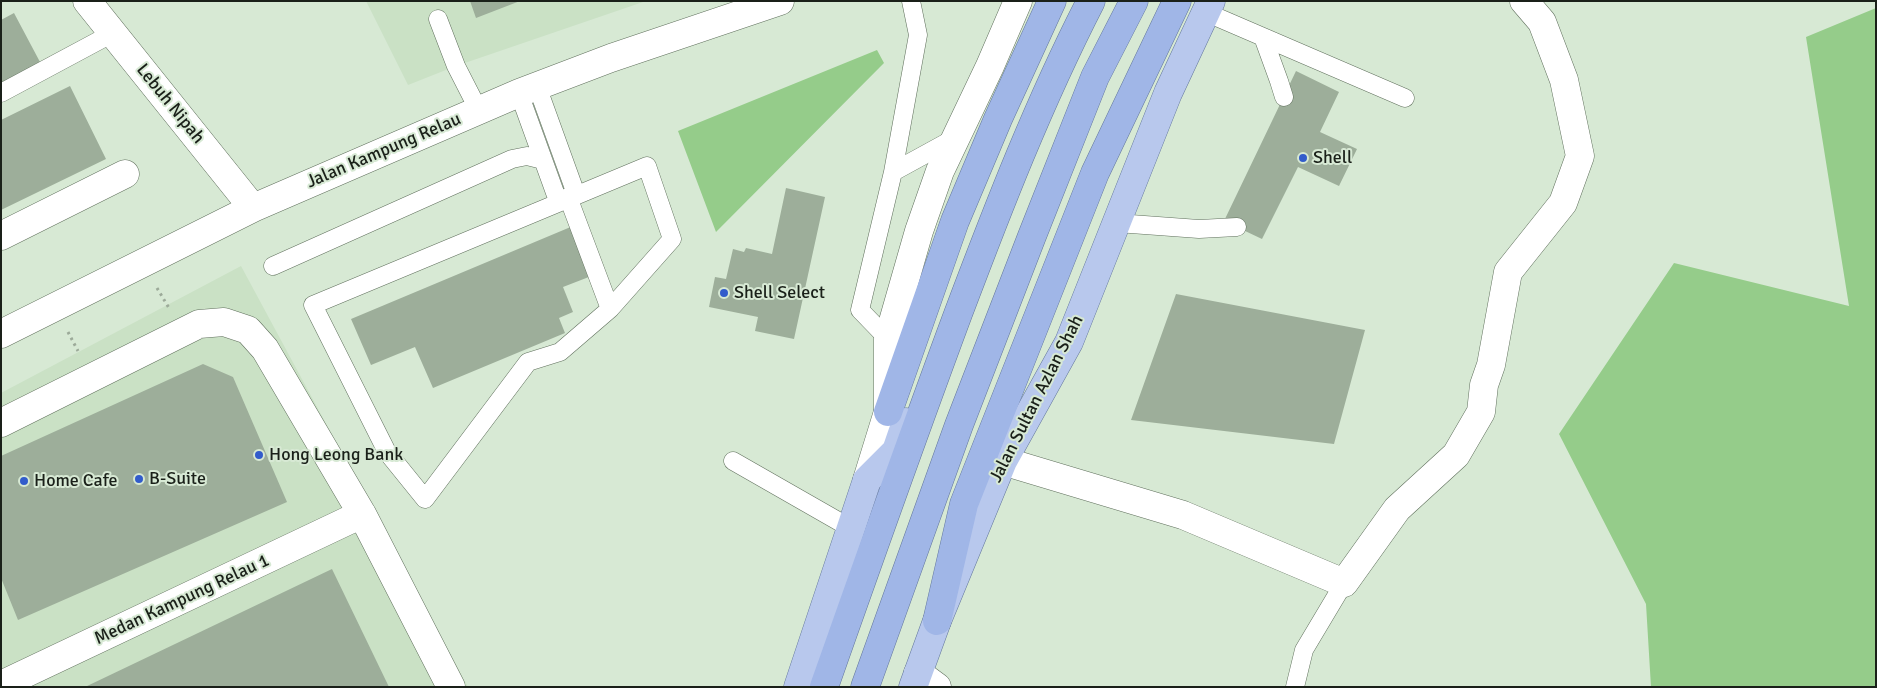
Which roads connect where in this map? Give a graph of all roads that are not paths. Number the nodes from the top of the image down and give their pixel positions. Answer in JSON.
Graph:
{"nodes":[{"id":1,"x":88,"y":1,"type":"edge"},
{"id":2,"x":780,"y":1,"type":"edge"},
{"id":3,"x":911,"y":1,"type":"edge"},
{"id":4,"x":1018,"y":1,"type":"edge"},
{"id":5,"x":1052,"y":1,"type":"edge"},
{"id":6,"x":1083,"y":1,"type":"edge"},
{"id":7,"x":1091,"y":1,"type":"edge"},
{"id":8,"x":1134,"y":1,"type":"edge"},
{"id":9,"x":1177,"y":1,"type":"edge"},
{"id":10,"x":1524,"y":1,"type":"edge"},
{"id":11,"x":1208,"y":7,"type":"edge"},
{"id":12,"x":438,"y":19,"type":"dead end"},
{"id":13,"x":113,"y":33,"type":"junction"},
{"id":14,"x":1263,"y":37,"type":"junction"},
{"id":15,"x":528,"y":89,"type":"junction"},
{"id":16,"x":1,"y":93,"type":"edge"},
{"id":17,"x":1284,"y":97,"type":"dead end"},
{"id":18,"x":1405,"y":98,"type":"dead end"},
{"id":19,"x":478,"y":111,"type":"junction"},
{"id":20,"x":954,"y":138,"type":"junction"},
{"id":21,"x":543,"y":160,"type":"junction"},
{"id":22,"x":893,"y":172,"type":"junction"},
{"id":23,"x":125,"y":174,"type":"dead end"},
{"id":24,"x":567,"y":198,"type":"junction"},
{"id":25,"x":253,"y":208,"type":"junction"},
{"id":26,"x":1117,"y":223,"type":"junction"},
{"id":27,"x":1237,"y":227,"type":"dead end"},
{"id":28,"x":1,"y":236,"type":"edge"},
{"id":29,"x":273,"y":266,"type":"dead end"},
{"id":30,"x":610,"y":309,"type":"junction"},
{"id":31,"x":1,"y":334,"type":"edge"},
{"id":32,"x":888,"y":339,"type":"junction"},
{"id":33,"x":888,"y":412,"type":"junction"},
{"id":34,"x":1,"y":423,"type":"edge"},
{"id":35,"x":733,"y":461,"type":"dead end"},
{"id":36,"x":1003,"y":461,"type":"junction"},
{"id":37,"x":867,"y":480,"type":"junction"},
{"id":38,"x":362,"y":514,"type":"junction"},
{"id":39,"x":852,"y":529,"type":"junction"},
{"id":40,"x":1344,"y":583,"type":"junction"},
{"id":41,"x":937,"y":621,"type":"junction"},
{"id":42,"x":923,"y":682,"type":"edge"},
{"id":43,"x":1,"y":685,"type":"edge"},
{"id":44,"x":451,"y":687,"type":"edge"},
{"id":45,"x":798,"y":687,"type":"edge"},
{"id":46,"x":824,"y":687,"type":"edge"},
{"id":47,"x":865,"y":687,"type":"edge"},
{"id":48,"x":1295,"y":687,"type":"edge"}],
"edges":[{"from":1,"to":13,"type":"street","name":"Lebuh Nipah"},
{"from":2,"to":15,"type":"street","name":"Jalan Kampung Relau"},
{"from":3,"to":22,"type":"lane"},
{"from":4,"to":20,"type":"street"},
{"from":5,"to":33,"type":"highway"},
{"from":6,"to":37,"type":"main road"},
{"from":7,"to":46,"type":"highway"},
{"from":8,"to":47,"type":"highway"},
{"from":9,"to":41,"type":"highway"},
{"from":10,"to":40,"type":"street"},
{"from":11,"to":14,"type":"lane"},
{"from":11,"to":26,"type":"main road","name":"Jalan Sultan Azlan Shah"},
{"from":12,"to":19,"type":"lane"},
{"from":13,"to":16,"type":"lane"},
{"from":13,"to":25,"type":"street","name":"Lebuh Nipah"},
{"from":14,"to":17,"type":"lane"},
{"from":14,"to":18,"type":"lane"},
{"from":15,"to":19,"type":"street","name":"Jalan Kampung Relau"},
{"from":15,"to":21,"type":"lane"},
{"from":15,"to":24,"type":"lane"},
{"from":19,"to":25,"type":"street","name":"Jalan Kampung Relau"},
{"from":20,"to":22,"type":"lane"},
{"from":20,"to":32,"type":"street"},
{"from":21,"to":24,"type":"lane"},
{"from":21,"to":29,"type":"lane"},
{"from":22,"to":32,"type":"lane"},
{"from":23,"to":28,"type":"street"},
{"from":24,"to":30,"type":"lane"},
{"from":24,"to":30,"type":"lane"},
{"from":24,"to":30,"type":"lane"},
{"from":25,"to":31,"type":"street","name":"Jalan Kampung Relau"},
{"from":26,"to":27,"type":"lane"},
{"from":26,"to":36,"type":"main road","name":"Jalan Sultan Azlan Shah"},
{"from":32,"to":33,"type":"street"},
{"from":33,"to":37,"type":"street"},
{"from":34,"to":38,"type":"street"},
{"from":35,"to":39,"type":"lane"},
{"from":36,"to":40,"type":"street"},
{"from":36,"to":41,"type":"main road","name":"Jalan Sultan Azlan Shah"},
{"from":37,"to":39,"type":"main road"},
{"from":38,"to":43,"type":"street","name":"Medan Kampung Relau 1"},
{"from":38,"to":44,"type":"street"},
{"from":39,"to":45,"type":"main road"},
{"from":40,"to":48,"type":"lane"},
{"from":41,"to":42,"type":"main road","name":"Jalan Sultan Azlan Shah"}]}
